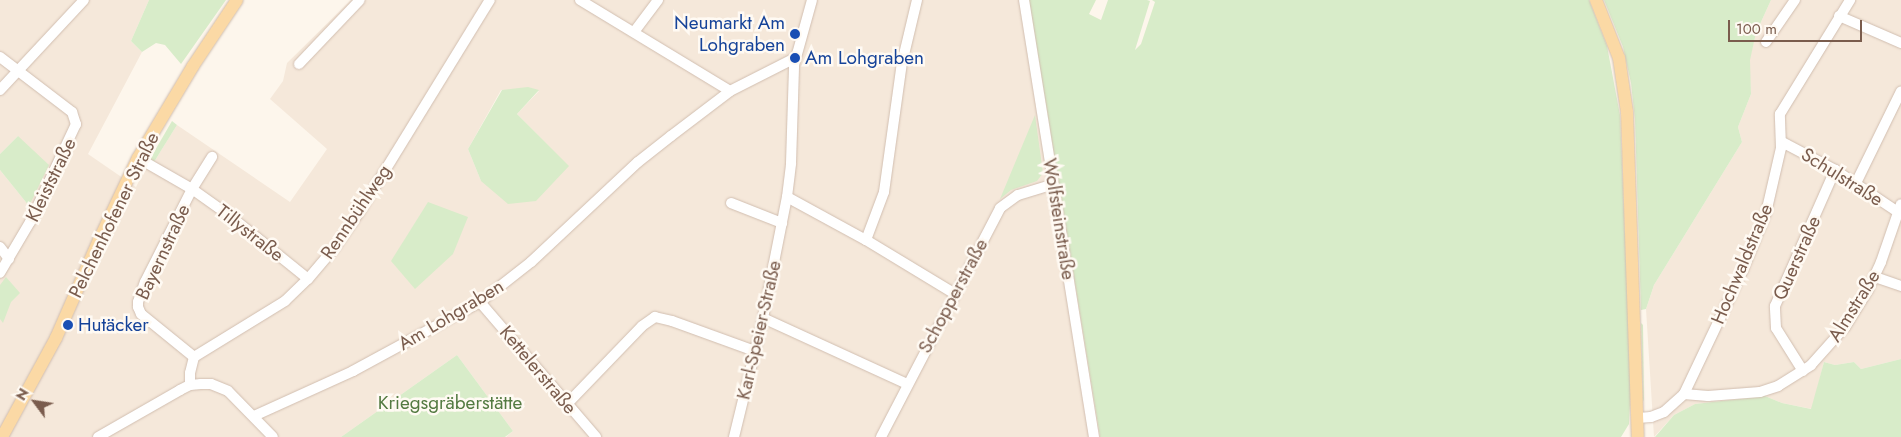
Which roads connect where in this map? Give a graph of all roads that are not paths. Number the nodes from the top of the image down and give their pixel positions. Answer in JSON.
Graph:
{"nodes":[{"id":1,"x":84,"y":0,"type":"edge"},
{"id":2,"x":237,"y":0,"type":"edge"},
{"id":3,"x":360,"y":0,"type":"edge"},
{"id":4,"x":490,"y":0,"type":"edge"},
{"id":5,"x":580,"y":0,"type":"edge"},
{"id":6,"x":658,"y":0,"type":"edge"},
{"id":7,"x":812,"y":0,"type":"edge"},
{"id":8,"x":917,"y":0,"type":"edge"},
{"id":9,"x":1024,"y":0,"type":"edge"},
{"id":10,"x":1596,"y":0,"type":"edge"},
{"id":11,"x":1795,"y":0,"type":"edge"},
{"id":12,"x":1850,"y":0,"type":"edge"},
{"id":13,"x":1839,"y":16,"type":"junction"},
{"id":14,"x":634,"y":32,"type":"junction"},
{"id":15,"x":1766,"y":42,"type":"dead end"},
{"id":16,"x":1901,"y":43,"type":"edge"},
{"id":17,"x":0,"y":57,"type":"edge"},
{"id":18,"x":795,"y":58,"type":"junction"},
{"id":19,"x":299,"y":64,"type":"dead end"},
{"id":20,"x":18,"y":72,"type":"junction"},
{"id":21,"x":0,"y":90,"type":"edge"},
{"id":22,"x":730,"y":92,"type":"junction"},
{"id":23,"x":1901,"y":92,"type":"edge"},
{"id":24,"x":1782,"y":142,"type":"junction"},
{"id":25,"x":212,"y":157,"type":"dead end"},
{"id":26,"x":138,"y":158,"type":"junction"},
{"id":27,"x":1835,"y":170,"type":"junction"},
{"id":28,"x":1856,"y":183,"type":"junction"},
{"id":29,"x":1052,"y":184,"type":"junction"},
{"id":30,"x":192,"y":189,"type":"junction"},
{"id":31,"x":787,"y":197,"type":"junction"},
{"id":32,"x":731,"y":203,"type":"dead end"},
{"id":33,"x":1900,"y":210,"type":"edge"},
{"id":34,"x":782,"y":223,"type":"junction"},
{"id":35,"x":866,"y":240,"type":"junction"},
{"id":36,"x":0,"y":247,"type":"edge"},
{"id":37,"x":9,"y":259,"type":"junction"},
{"id":38,"x":0,"y":273,"type":"edge"},
{"id":39,"x":1875,"y":277,"type":"junction"},
{"id":40,"x":308,"y":279,"type":"junction"},
{"id":41,"x":1901,"y":286,"type":"edge"},
{"id":42,"x":955,"y":294,"type":"junction"},
{"id":43,"x":480,"y":302,"type":"junction"},
{"id":44,"x":763,"y":318,"type":"junction"},
{"id":45,"x":755,"y":351,"type":"junction"},
{"id":46,"x":194,"y":357,"type":"junction"},
{"id":47,"x":1803,"y":371,"type":"junction"},
{"id":48,"x":907,"y":384,"type":"junction"},
{"id":49,"x":190,"y":385,"type":"junction"},
{"id":50,"x":1684,"y":394,"type":"junction"},
{"id":51,"x":567,"y":404,"type":"junction"},
{"id":52,"x":254,"y":416,"type":"junction"},
{"id":53,"x":1638,"y":418,"type":"junction"},
{"id":54,"x":2,"y":437,"type":"edge"},
{"id":55,"x":98,"y":437,"type":"edge"},
{"id":56,"x":273,"y":437,"type":"edge"},
{"id":57,"x":595,"y":437,"type":"edge"},
{"id":58,"x":734,"y":437,"type":"edge"},
{"id":59,"x":881,"y":437,"type":"edge"},
{"id":60,"x":1094,"y":437,"type":"edge"},
{"id":61,"x":1630,"y":437,"type":"edge"},
{"id":62,"x":1638,"y":437,"type":"edge"}],
"edges":[{"from":1,"to":20,"type":"street"},
{"from":2,"to":26,"type":"main road","name":"Pelchenhofener Straße"},
{"from":3,"to":19,"type":"street"},
{"from":4,"to":40,"type":"street","name":"Rennbühlweg"},
{"from":5,"to":14,"type":"street"},
{"from":6,"to":14,"type":"street"},
{"from":7,"to":18,"type":"street","name":"Karl-Speier-Straße"},
{"from":8,"to":35,"type":"street"},
{"from":9,"to":29,"type":"street","name":"Wolfsteinstraße"},
{"from":10,"to":53,"type":"main road"},
{"from":11,"to":15,"type":"street"},
{"from":12,"to":13,"type":"street","name":"Hochwaldstraße"},
{"from":13,"to":16,"type":"street"},
{"from":13,"to":24,"type":"street","name":"Hochwaldstraße"},
{"from":14,"to":22,"type":"street"},
{"from":17,"to":20,"type":"street","name":"Kleiststraße"},
{"from":18,"to":22,"type":"street","name":"Am Lohgraben"},
{"from":18,"to":31,"type":"street","name":"Karl-Speier-Straße"},
{"from":20,"to":21,"type":"street"},
{"from":20,"to":37,"type":"street","name":"Kleiststraße"},
{"from":22,"to":43,"type":"street","name":"Am Lohgraben"},
{"from":23,"to":28,"type":"street"},
{"from":24,"to":27,"type":"street","name":"Schulstraße"},
{"from":24,"to":50,"type":"street","name":"Hochwaldstraße"},
{"from":25,"to":30,"type":"street","name":"Bayernstraße"},
{"from":26,"to":30,"type":"street","name":"Tillystraße"},
{"from":26,"to":54,"type":"main road","name":"Pelchenhofener Straße"},
{"from":27,"to":28,"type":"street","name":"Schulstraße"},
{"from":27,"to":47,"type":"street","name":"Querstraße"},
{"from":28,"to":33,"type":"street","name":"Schulstraße"},
{"from":29,"to":42,"type":"street","name":"Schopperstraße"},
{"from":29,"to":60,"type":"street","name":"Wolfsteinstraße"},
{"from":30,"to":40,"type":"street","name":"Tillystraße"},
{"from":30,"to":46,"type":"street","name":"Bayernstraße"},
{"from":31,"to":34,"type":"street","name":"Karl-Speier-Straße"},
{"from":31,"to":35,"type":"street"},
{"from":32,"to":34,"type":"street"},
{"from":33,"to":39,"type":"street","name":"Almstraße"},
{"from":34,"to":44,"type":"street","name":"Karl-Speier-Straße"},
{"from":35,"to":42,"type":"street"},
{"from":36,"to":37,"type":"street"},
{"from":37,"to":38,"type":"street","name":"Kleiststraße"},
{"from":39,"to":41,"type":"street"},
{"from":39,"to":47,"type":"street","name":"Almstraße"},
{"from":40,"to":46,"type":"street","name":"Rennbühlweg"},
{"from":42,"to":48,"type":"street","name":"Schopperstraße"},
{"from":43,"to":51,"type":"street","name":"Kettelerstraße"},
{"from":43,"to":52,"type":"street","name":"Am Lohgraben"},
{"from":44,"to":45,"type":"street","name":"Karl-Speier-Straße"},
{"from":44,"to":48,"type":"street"},
{"from":45,"to":51,"type":"street"},
{"from":45,"to":58,"type":"street","name":"Karl-Speier-Straße"},
{"from":46,"to":49,"type":"street"},
{"from":47,"to":50,"type":"street","name":"Almstraße"},
{"from":48,"to":59,"type":"street","name":"Schopperstraße"},
{"from":49,"to":52,"type":"street"},
{"from":49,"to":55,"type":"street"},
{"from":50,"to":53,"type":"street"},
{"from":51,"to":57,"type":"street","name":"Kettelerstraße"},
{"from":52,"to":56,"type":"street"},
{"from":53,"to":61,"type":"main road"},
{"from":53,"to":62,"type":"main road"}]}
